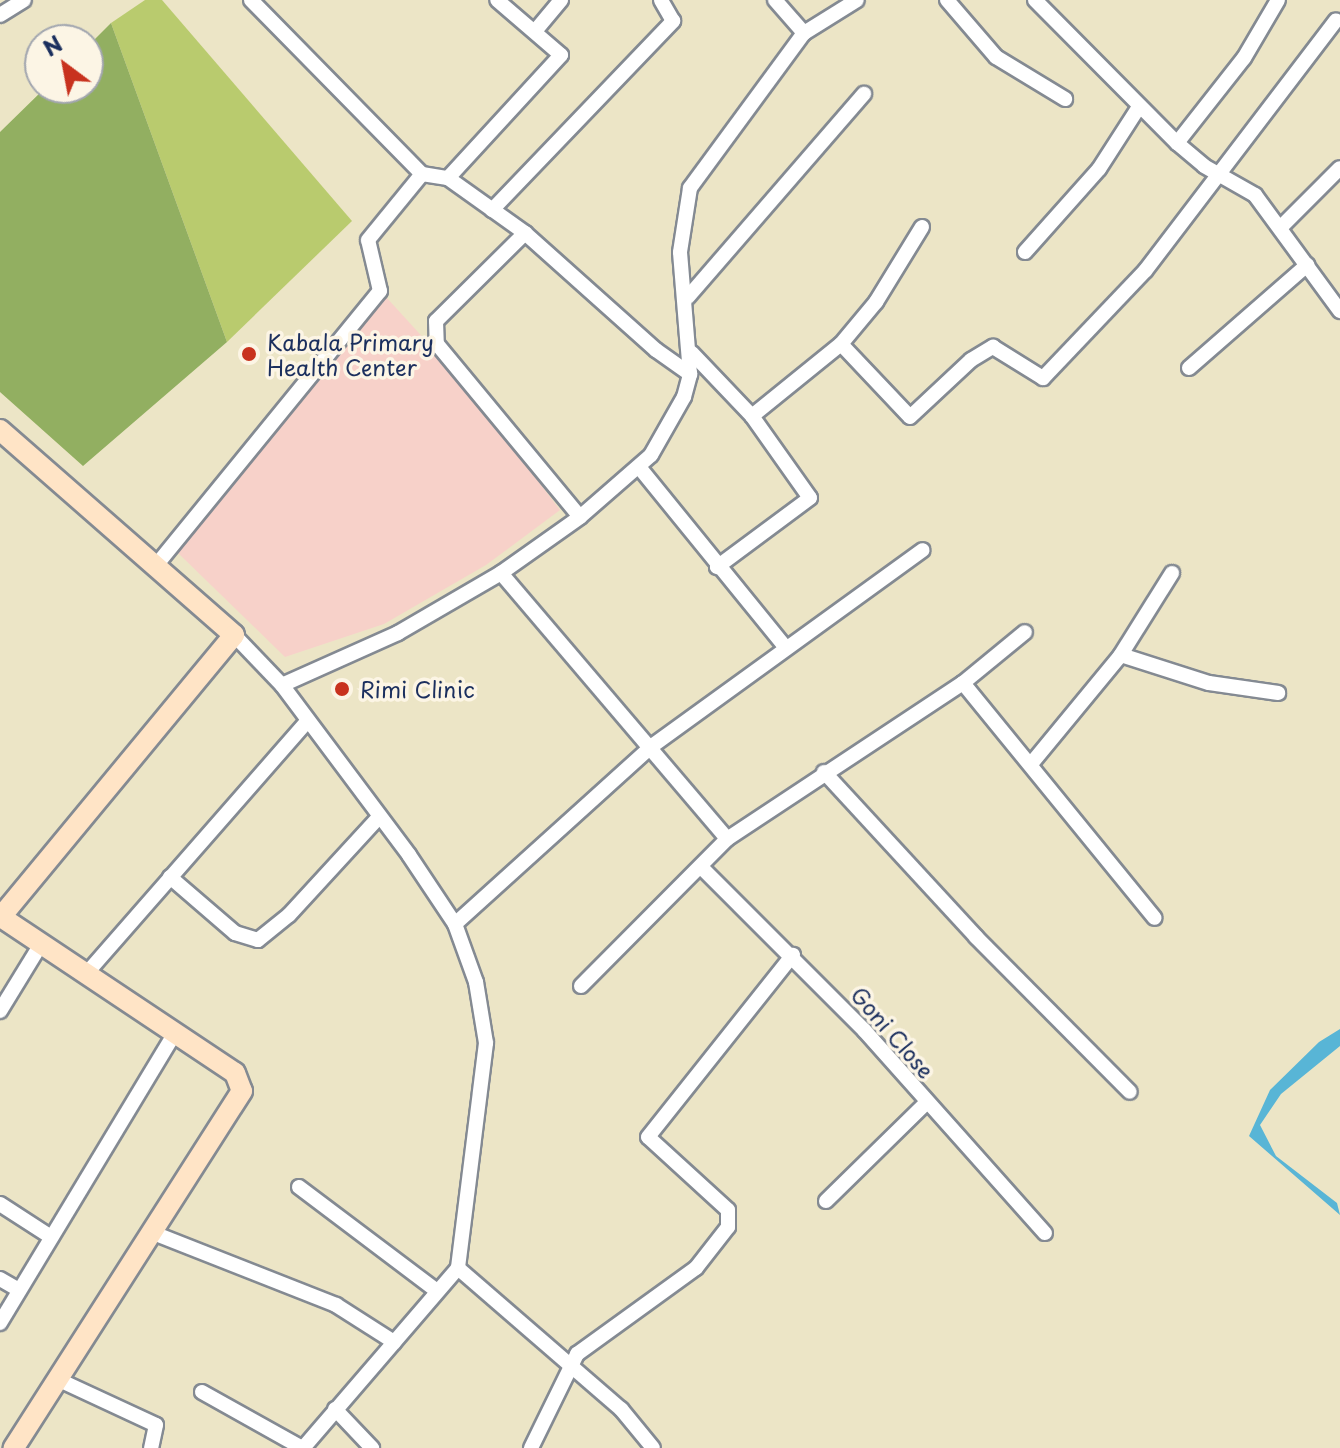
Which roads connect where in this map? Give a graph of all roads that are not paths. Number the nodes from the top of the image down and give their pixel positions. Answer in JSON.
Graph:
{"nodes":[{"id":1,"x":24,"y":0,"type":"edge"},
{"id":2,"x":251,"y":0,"type":"edge"},
{"id":3,"x":497,"y":0,"type":"edge"},
{"id":4,"x":561,"y":0,"type":"edge"},
{"id":5,"x":661,"y":0,"type":"edge"},
{"id":6,"x":775,"y":0,"type":"edge"},
{"id":7,"x":857,"y":0,"type":"edge"},
{"id":8,"x":947,"y":0,"type":"edge"},
{"id":9,"x":1035,"y":0,"type":"edge"},
{"id":10,"x":1278,"y":0,"type":"edge"},
{"id":11,"x":0,"y":15,"type":"edge"},
{"id":12,"x":1336,"y":20,"type":"dead end"},
{"id":13,"x":536,"y":30,"type":"junction"},
{"id":14,"x":804,"y":33,"type":"junction"},
{"id":15,"x":864,"y":94,"type":"dead end"},
{"id":16,"x":1065,"y":99,"type":"dead end"},
{"id":17,"x":1139,"y":107,"type":"junction"},
{"id":18,"x":1177,"y":143,"type":"junction"},
{"id":19,"x":1340,"y":168,"type":"edge"},
{"id":20,"x":422,"y":174,"type":"junction"},
{"id":21,"x":1222,"y":176,"type":"junction"},
{"id":22,"x":448,"y":178,"type":"junction"},
{"id":23,"x":492,"y":210,"type":"junction"},
{"id":24,"x":922,"y":227,"type":"dead end"},
{"id":25,"x":1281,"y":227,"type":"junction"},
{"id":26,"x":525,"y":233,"type":"junction"},
{"id":27,"x":1025,"y":252,"type":"dead end"},
{"id":28,"x":1307,"y":265,"type":"junction"},
{"id":29,"x":688,"y":297,"type":"junction"},
{"id":30,"x":1340,"y":311,"type":"edge"},
{"id":31,"x":841,"y":344,"type":"junction"},
{"id":32,"x":692,"y":353,"type":"junction"},
{"id":33,"x":1189,"y":368,"type":"dead end"},
{"id":34,"x":690,"y":374,"type":"junction"},
{"id":35,"x":752,"y":416,"type":"junction"},
{"id":36,"x":0,"y":430,"type":"edge"},
{"id":37,"x":639,"y":467,"type":"junction"},
{"id":38,"x":580,"y":517,"type":"junction"},
{"id":39,"x":923,"y":550,"type":"dead end"},
{"id":40,"x":158,"y":563,"type":"junction"},
{"id":41,"x":717,"y":567,"type":"junction"},
{"id":42,"x":501,"y":573,"type":"junction"},
{"id":43,"x":1172,"y":573,"type":"dead end"},
{"id":44,"x":1025,"y":632,"type":"dead end"},
{"id":45,"x":234,"y":635,"type":"junction"},
{"id":46,"x":786,"y":648,"type":"junction"},
{"id":47,"x":1121,"y":655,"type":"junction"},
{"id":48,"x":963,"y":683,"type":"junction"},
{"id":49,"x":282,"y":685,"type":"junction"},
{"id":50,"x":1278,"y":693,"type":"dead end"},
{"id":51,"x":308,"y":720,"type":"junction"},
{"id":52,"x":652,"y":746,"type":"junction"},
{"id":53,"x":1031,"y":764,"type":"junction"},
{"id":54,"x":824,"y":772,"type":"junction"},
{"id":55,"x":380,"y":816,"type":"junction"},
{"id":56,"x":727,"y":839,"type":"junction"},
{"id":57,"x":701,"y":867,"type":"junction"},
{"id":58,"x":170,"y":877,"type":"junction"},
{"id":59,"x":0,"y":917,"type":"edge"},
{"id":60,"x":1155,"y":918,"type":"dead end"},
{"id":61,"x":455,"y":924,"type":"junction"},
{"id":62,"x":41,"y":944,"type":"junction"},
{"id":63,"x":793,"y":955,"type":"junction"},
{"id":64,"x":86,"y":974,"type":"junction"},
{"id":65,"x":581,"y":986,"type":"dead end"},
{"id":66,"x":0,"y":1011,"type":"edge"},
{"id":67,"x":174,"y":1034,"type":"junction"},
{"id":68,"x":1130,"y":1092,"type":"dead end"},
{"id":69,"x":926,"y":1103,"type":"junction"},
{"id":70,"x":299,"y":1187,"type":"dead end"},
{"id":71,"x":826,"y":1201,"type":"dead end"},
{"id":72,"x":0,"y":1204,"type":"edge"},
{"id":73,"x":151,"y":1232,"type":"junction"},
{"id":74,"x":1045,"y":1233,"type":"dead end"},
{"id":75,"x":51,"y":1237,"type":"junction"},
{"id":76,"x":458,"y":1268,"type":"junction"},
{"id":77,"x":0,"y":1279,"type":"edge"},
{"id":78,"x":19,"y":1290,"type":"junction"},
{"id":79,"x":437,"y":1291,"type":"junction"},
{"id":80,"x":0,"y":1323,"type":"edge"},
{"id":81,"x":394,"y":1342,"type":"junction"},
{"id":82,"x":573,"y":1367,"type":"junction"},
{"id":83,"x":57,"y":1379,"type":"junction"},
{"id":84,"x":202,"y":1392,"type":"dead end"},
{"id":85,"x":335,"y":1409,"type":"junction"},
{"id":86,"x":14,"y":1448,"type":"edge"},
{"id":87,"x":151,"y":1448,"type":"edge"},
{"id":88,"x":302,"y":1448,"type":"edge"},
{"id":89,"x":372,"y":1448,"type":"edge"},
{"id":90,"x":531,"y":1448,"type":"edge"},
{"id":91,"x":653,"y":1448,"type":"edge"}],
"edges":[{"from":1,"to":11,"type":"street"},
{"from":2,"to":20,"type":"street"},
{"from":3,"to":13,"type":"street"},
{"from":4,"to":13,"type":"street"},
{"from":5,"to":23,"type":"street"},
{"from":6,"to":14,"type":"street"},
{"from":7,"to":14,"type":"street"},
{"from":8,"to":16,"type":"street"},
{"from":9,"to":17,"type":"street"},
{"from":10,"to":18,"type":"street"},
{"from":12,"to":21,"type":"street"},
{"from":13,"to":22,"type":"street"},
{"from":14,"to":29,"type":"street"},
{"from":15,"to":29,"type":"street"},
{"from":17,"to":18,"type":"street"},
{"from":17,"to":27,"type":"street"},
{"from":18,"to":21,"type":"street"},
{"from":19,"to":25,"type":"street"},
{"from":20,"to":22,"type":"street"},
{"from":20,"to":40,"type":"street"},
{"from":21,"to":25,"type":"street"},
{"from":21,"to":31,"type":"street"},
{"from":22,"to":23,"type":"street"},
{"from":23,"to":26,"type":"street"},
{"from":24,"to":31,"type":"street"},
{"from":25,"to":28,"type":"street"},
{"from":26,"to":34,"type":"street"},
{"from":26,"to":38,"type":"street"},
{"from":28,"to":30,"type":"street"},
{"from":28,"to":33,"type":"street"},
{"from":29,"to":32,"type":"street"},
{"from":31,"to":35,"type":"street"},
{"from":32,"to":34,"type":"street"},
{"from":32,"to":35,"type":"street"},
{"from":34,"to":37,"type":"street"},
{"from":35,"to":41,"type":"street"},
{"from":36,"to":40,"type":"street"},
{"from":37,"to":38,"type":"street"},
{"from":37,"to":41,"type":"street"},
{"from":38,"to":42,"type":"street"},
{"from":39,"to":46,"type":"street"},
{"from":40,"to":45,"type":"street"},
{"from":41,"to":46,"type":"street"},
{"from":42,"to":49,"type":"street"},
{"from":42,"to":52,"type":"street"},
{"from":43,"to":47,"type":"street"},
{"from":44,"to":48,"type":"street"},
{"from":45,"to":49,"type":"street"},
{"from":45,"to":59,"type":"street"},
{"from":46,"to":52,"type":"street"},
{"from":47,"to":50,"type":"street"},
{"from":47,"to":53,"type":"street"},
{"from":48,"to":53,"type":"street"},
{"from":48,"to":54,"type":"street"},
{"from":49,"to":51,"type":"street"},
{"from":51,"to":55,"type":"street"},
{"from":51,"to":58,"type":"street"},
{"from":52,"to":56,"type":"street"},
{"from":52,"to":61,"type":"street"},
{"from":53,"to":60,"type":"street"},
{"from":54,"to":56,"type":"street"},
{"from":54,"to":68,"type":"street"},
{"from":55,"to":58,"type":"street"},
{"from":55,"to":61,"type":"street"},
{"from":56,"to":57,"type":"street"},
{"from":57,"to":63,"type":"street","name":"Goni Close"},
{"from":57,"to":65,"type":"street"},
{"from":58,"to":64,"type":"street"},
{"from":59,"to":62,"type":"street"},
{"from":61,"to":76,"type":"street"},
{"from":62,"to":64,"type":"street"},
{"from":62,"to":66,"type":"street"},
{"from":63,"to":69,"type":"street","name":"Goni Close"},
{"from":63,"to":82,"type":"street"},
{"from":64,"to":67,"type":"street"},
{"from":67,"to":73,"type":"street"},
{"from":67,"to":75,"type":"street"},
{"from":69,"to":71,"type":"street"},
{"from":69,"to":74,"type":"street","name":"Goni Close"},
{"from":70,"to":79,"type":"street"},
{"from":72,"to":75,"type":"street"},
{"from":73,"to":81,"type":"street"},
{"from":73,"to":83,"type":"street"},
{"from":75,"to":78,"type":"street"},
{"from":76,"to":79,"type":"street"},
{"from":76,"to":82,"type":"street"},
{"from":77,"to":78,"type":"street"},
{"from":78,"to":80,"type":"street"},
{"from":79,"to":81,"type":"street"},
{"from":81,"to":85,"type":"street"},
{"from":82,"to":90,"type":"street"},
{"from":82,"to":91,"type":"street"},
{"from":83,"to":86,"type":"street"},
{"from":83,"to":87,"type":"street"},
{"from":84,"to":88,"type":"street"},
{"from":85,"to":88,"type":"street"},
{"from":85,"to":89,"type":"street"}]}
